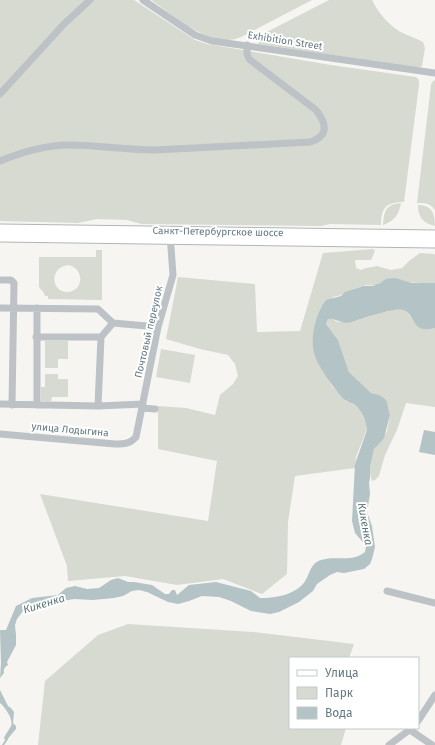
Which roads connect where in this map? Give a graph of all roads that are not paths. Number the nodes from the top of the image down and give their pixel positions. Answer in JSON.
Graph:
{"nodes":[{"id":1,"x":90,"y":0,"type":"edge"},
{"id":2,"x":143,"y":0,"type":"edge"},
{"id":3,"x":248,"y":45,"type":"junction"},
{"id":4,"x":435,"y":73,"type":"edge"},
{"id":5,"x":0,"y":94,"type":"edge"},
{"id":6,"x":0,"y":161,"type":"edge"},
{"id":7,"x":0,"y":229,"type":"edge"},
{"id":8,"x":170,"y":235,"type":"junction"},
{"id":9,"x":435,"y":235,"type":"edge"},
{"id":10,"x":0,"y":237,"type":"edge"},
{"id":11,"x":410,"y":239,"type":"junction"},
{"id":12,"x":435,"y":243,"type":"edge"},
{"id":13,"x":0,"y":280,"type":"edge"},
{"id":14,"x":0,"y":308,"type":"edge"},
{"id":15,"x":14,"y":308,"type":"junction"},
{"id":16,"x":37,"y":308,"type":"junction"},
{"id":17,"x":113,"y":323,"type":"junction"},
{"id":18,"x":158,"y":327,"type":"junction"},
{"id":19,"x":36,"y":336,"type":"junction"},
{"id":20,"x":100,"y":337,"type":"junction"},
{"id":21,"x":0,"y":404,"type":"edge"},
{"id":22,"x":12,"y":404,"type":"junction"},
{"id":23,"x":37,"y":405,"type":"junction"},
{"id":24,"x":98,"y":406,"type":"junction"},
{"id":25,"x":142,"y":406,"type":"junction"},
{"id":26,"x":155,"y":409,"type":"dead end"},
{"id":27,"x":0,"y":434,"type":"edge"},
{"id":28,"x":136,"y":437,"type":"joint"},
{"id":29,"x":387,"y":591,"type":"dead end"},
{"id":30,"x":435,"y":603,"type":"edge"},
{"id":31,"x":435,"y":695,"type":"edge"},
{"id":32,"x":419,"y":719,"type":"edge"},
{"id":33,"x":411,"y":729,"type":"edge"},
{"id":34,"x":389,"y":745,"type":"edge"},
{"id":35,"x":432,"y":745,"type":"edge"}],
"edges":[{"from":1,"to":5,"type":"street"},
{"from":2,"to":3,"type":"street","name":"Exhibition Street"},
{"from":3,"to":4,"type":"street","name":"Exhibition Street"},
{"from":3,"to":6,"type":"street"},
{"from":7,"to":8,"type":"main road","name":"Санкт-Петербургское шоссе"},
{"from":8,"to":10,"type":"main road","name":"Санкт-Петербургское шоссе"},
{"from":8,"to":11,"type":"main road","name":"Санкт-Петербургское шоссе"},
{"from":8,"to":18,"type":"street","name":"Почтовый переулок"},
{"from":9,"to":11,"type":"main road","name":"Санкт-Петербургское шоссе"},
{"from":11,"to":12,"type":"main road","name":"Санкт-Петербургское шоссе"},
{"from":13,"to":15,"type":"street"},
{"from":14,"to":15,"type":"street"},
{"from":15,"to":16,"type":"street"},
{"from":15,"to":22,"type":"street"},
{"from":16,"to":17,"type":"street"},
{"from":16,"to":19,"type":"street"},
{"from":17,"to":18,"type":"street"},
{"from":17,"to":20,"type":"street"},
{"from":18,"to":25,"type":"street","name":"Почтовый переулок"},
{"from":19,"to":20,"type":"street"},
{"from":19,"to":23,"type":"street"},
{"from":20,"to":24,"type":"street"},
{"from":21,"to":22,"type":"street"},
{"from":22,"to":23,"type":"street"},
{"from":23,"to":24,"type":"street"},
{"from":24,"to":25,"type":"street"},
{"from":25,"to":26,"type":"street"},
{"from":25,"to":28,"type":"street","name":"Почтовый переулок"},
{"from":27,"to":28,"type":"street","name":"улица Лодыгина"},
{"from":29,"to":30,"type":"street"},
{"from":31,"to":32,"type":"street"},
{"from":33,"to":34,"type":"street"},
{"from":33,"to":35,"type":"street"}]}
